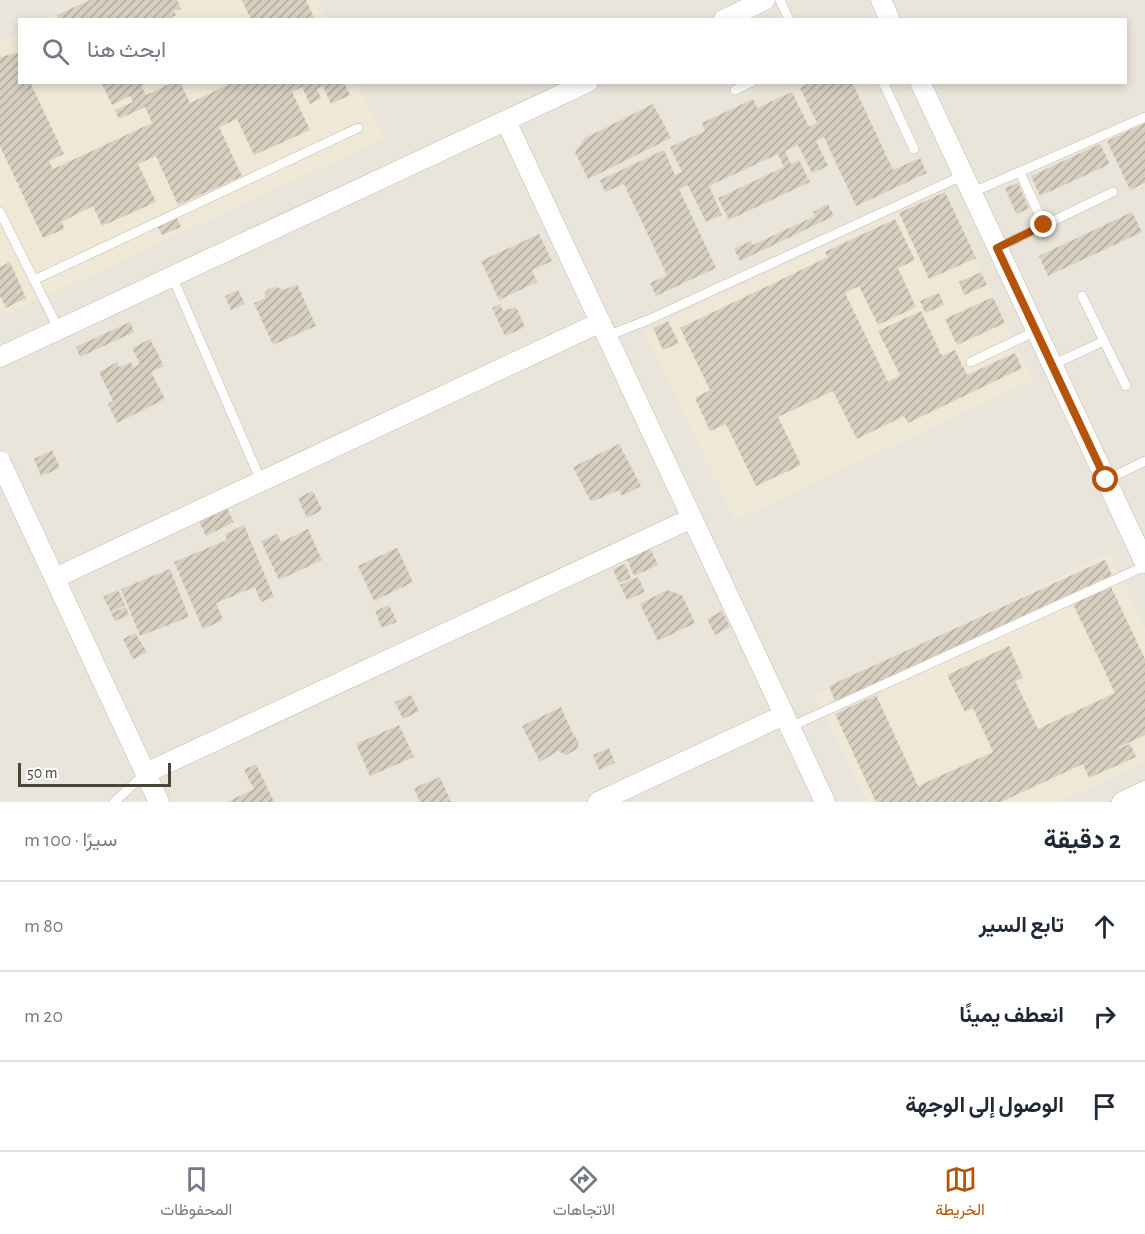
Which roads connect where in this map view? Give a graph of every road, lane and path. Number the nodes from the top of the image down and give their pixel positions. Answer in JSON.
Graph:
{"nodes":[{"id":1,"x":765,"y":0,"type":"edge"},
{"id":2,"x":780,"y":0,"type":"edge"},
{"id":3,"x":881,"y":0,"type":"edge"},
{"id":4,"x":727,"y":18,"type":"edge"},
{"id":5,"x":788,"y":18,"type":"edge"},
{"id":6,"x":889,"y":18,"type":"edge"},
{"id":7,"x":584,"y":84,"type":"edge"},
{"id":8,"x":748,"y":84,"type":"edge"},
{"id":9,"x":884,"y":84,"type":"edge"},
{"id":10,"x":921,"y":84,"type":"edge"},
{"id":11,"x":735,"y":90,"type":"dead end"},
{"id":12,"x":1145,"y":117,"type":"edge"},
{"id":13,"x":506,"y":121,"type":"junction"},
{"id":14,"x":358,"y":128,"type":"dead end"},
{"id":15,"x":914,"y":149,"type":"dead end"},
{"id":16,"x":1020,"y":172,"type":"junction"},
{"id":17,"x":968,"y":184,"type":"junction"},
{"id":18,"x":1113,"y":192,"type":"dead end"},
{"id":19,"x":0,"y":212,"type":"edge"},
{"id":20,"x":1044,"y":225,"type":"junction"},
{"id":21,"x":997,"y":248,"type":"junction"},
{"id":22,"x":172,"y":276,"type":"junction"},
{"id":23,"x":34,"y":280,"type":"junction"},
{"id":24,"x":1082,"y":296,"type":"dead end"},
{"id":25,"x":604,"y":329,"type":"junction"},
{"id":26,"x":59,"y":330,"type":"junction"},
{"id":27,"x":1036,"y":332,"type":"junction"},
{"id":28,"x":1104,"y":341,"type":"junction"},
{"id":29,"x":0,"y":357,"type":"edge"},
{"id":30,"x":971,"y":362,"type":"dead end"},
{"id":31,"x":1052,"y":365,"type":"junction"},
{"id":32,"x":1126,"y":386,"type":"dead end"},
{"id":33,"x":0,"y":461,"type":"edge"},
{"id":34,"x":1145,"y":461,"type":"edge"},
{"id":35,"x":1106,"y":480,"type":"junction"},
{"id":36,"x":261,"y":481,"type":"junction"},
{"id":37,"x":692,"y":518,"type":"junction"},
{"id":38,"x":1145,"y":565,"type":"edge"},
{"id":39,"x":55,"y":578,"type":"junction"},
{"id":40,"x":787,"y":721,"type":"junction"},
{"id":41,"x":146,"y":773,"type":"junction"},
{"id":42,"x":1145,"y":791,"type":"edge"},
{"id":43,"x":114,"y":802,"type":"edge"},
{"id":44,"x":159,"y":802,"type":"edge"},
{"id":45,"x":598,"y":802,"type":"edge"},
{"id":46,"x":825,"y":802,"type":"edge"},
{"id":47,"x":1122,"y":802,"type":"edge"}],
"edges":[{"from":1,"to":4,"type":"street"},
{"from":2,"to":5,"type":"lane"},
{"from":3,"to":6,"type":"street"},
{"from":7,"to":13,"type":"street"},
{"from":8,"to":11,"type":"lane"},
{"from":9,"to":15,"type":"lane"},
{"from":10,"to":17,"type":"street"},
{"from":12,"to":16,"type":"lane"},
{"from":13,"to":22,"type":"street"},
{"from":13,"to":25,"type":"street"},
{"from":14,"to":23,"type":"lane"},
{"from":16,"to":17,"type":"lane"},
{"from":16,"to":20,"type":"lane"},
{"from":17,"to":21,"type":"street"},
{"from":17,"to":25,"type":"lane"},
{"from":18,"to":20,"type":"lane"},
{"from":19,"to":23,"type":"lane"},
{"from":20,"to":21,"type":"lane"},
{"from":21,"to":27,"type":"street"},
{"from":22,"to":26,"type":"street"},
{"from":22,"to":36,"type":"lane"},
{"from":23,"to":26,"type":"lane"},
{"from":24,"to":28,"type":"lane"},
{"from":25,"to":36,"type":"street"},
{"from":25,"to":37,"type":"street"},
{"from":26,"to":29,"type":"street"},
{"from":27,"to":30,"type":"lane"},
{"from":27,"to":31,"type":"street"},
{"from":28,"to":31,"type":"lane"},
{"from":28,"to":32,"type":"lane"},
{"from":31,"to":35,"type":"street"},
{"from":33,"to":39,"type":"street"},
{"from":34,"to":35,"type":"lane"},
{"from":35,"to":38,"type":"street"},
{"from":36,"to":39,"type":"street"},
{"from":37,"to":40,"type":"street"},
{"from":37,"to":41,"type":"street"},
{"from":38,"to":40,"type":"lane"},
{"from":39,"to":41,"type":"street"},
{"from":40,"to":45,"type":"street"},
{"from":40,"to":46,"type":"street"},
{"from":41,"to":43,"type":"lane"},
{"from":41,"to":44,"type":"street"},
{"from":42,"to":47,"type":"street"}]}
